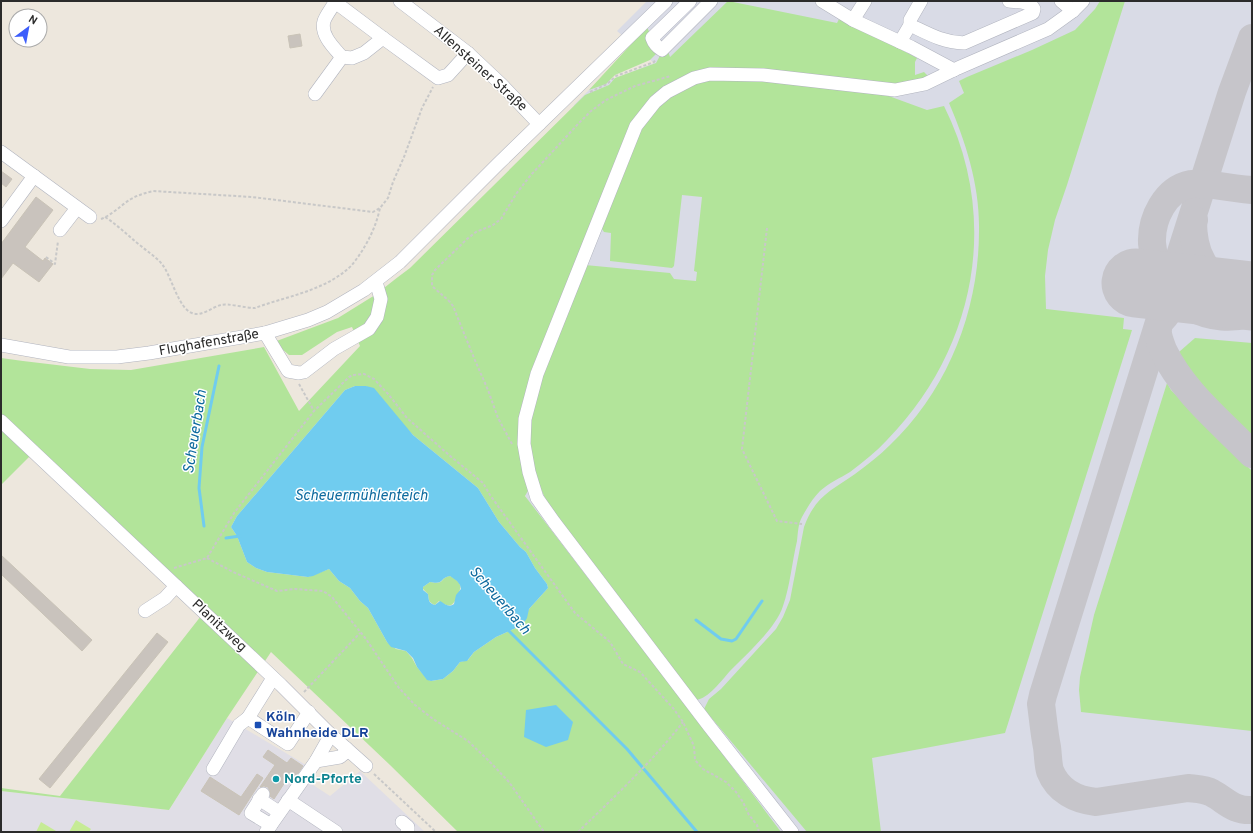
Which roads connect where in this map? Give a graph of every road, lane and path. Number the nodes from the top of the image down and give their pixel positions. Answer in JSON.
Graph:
{"nodes":[{"id":1,"x":335,"y":1,"type":"edge"},
{"id":2,"x":400,"y":1,"type":"edge"},
{"id":3,"x":666,"y":1,"type":"edge"},
{"id":4,"x":690,"y":1,"type":"edge"},
{"id":5,"x":711,"y":1,"type":"edge"},
{"id":6,"x":822,"y":1,"type":"edge"},
{"id":7,"x":865,"y":1,"type":"edge"},
{"id":8,"x":921,"y":1,"type":"edge"},
{"id":9,"x":1009,"y":1,"type":"edge"},
{"id":10,"x":1061,"y":1,"type":"edge"},
{"id":11,"x":1083,"y":1,"type":"edge"},
{"id":12,"x":1073,"y":11,"type":"junction"},
{"id":13,"x":853,"y":20,"type":"junction"},
{"id":14,"x":910,"y":25,"type":"junction"},
{"id":15,"x":383,"y":38,"type":"junction"},
{"id":16,"x":900,"y":42,"type":"junction"},
{"id":17,"x":662,"y":50,"type":"junction"},
{"id":18,"x":468,"y":53,"type":"junction"},
{"id":19,"x":342,"y":57,"type":"junction"},
{"id":20,"x":954,"y":70,"type":"junction"},
{"id":21,"x":616,"y":76,"type":"dead end"},
{"id":22,"x":672,"y":76,"type":"dead end"},
{"id":23,"x":438,"y":78,"type":"junction"},
{"id":24,"x":315,"y":94,"type":"dead end"},
{"id":25,"x":539,"y":124,"type":"junction"},
{"id":26,"x":1,"y":152,"type":"edge"},
{"id":27,"x":34,"y":176,"type":"junction"},
{"id":28,"x":77,"y":208,"type":"junction"},
{"id":29,"x":380,"y":208,"type":"junction"},
{"id":30,"x":90,"y":218,"type":"joint"},
{"id":31,"x":105,"y":218,"type":"junction"},
{"id":32,"x":1,"y":221,"type":"edge"},
{"id":33,"x":767,"y":228,"type":"dead end"},
{"id":34,"x":60,"y":230,"type":"joint"},
{"id":35,"x":46,"y":257,"type":"dead end"},
{"id":36,"x":376,"y":282,"type":"junction"},
{"id":37,"x":265,"y":333,"type":"junction"},
{"id":38,"x":1,"y":345,"type":"edge"},
{"id":39,"x":292,"y":372,"type":"junction"},
{"id":40,"x":314,"y":411,"type":"junction"},
{"id":41,"x":1,"y":421,"type":"edge"},
{"id":42,"x":526,"y":458,"type":"junction"},
{"id":43,"x":802,"y":524,"type":"dead end"},
{"id":44,"x":207,"y":558,"type":"junction"},
{"id":45,"x":162,"y":572,"type":"junction"},
{"id":46,"x":176,"y":586,"type":"junction"},
{"id":47,"x":145,"y":611,"type":"dead end"},
{"id":48,"x":360,"y":632,"type":"junction"},
{"id":49,"x":273,"y":678,"type":"junction"},
{"id":50,"x":297,"y":700,"type":"junction"},
{"id":51,"x":309,"y":712,"type":"junction"},
{"id":52,"x":248,"y":718,"type":"junction"},
{"id":53,"x":683,"y":722,"type":"junction"},
{"id":54,"x":329,"y":733,"type":"junction"},
{"id":55,"x":346,"y":748,"type":"junction"},
{"id":56,"x":316,"y":761,"type":"junction"},
{"id":57,"x":366,"y":766,"type":"joint"},
{"id":58,"x":213,"y":769,"type":"dead end"},
{"id":59,"x":288,"y":800,"type":"junction"},
{"id":60,"x":279,"y":812,"type":"junction"},
{"id":61,"x":269,"y":829,"type":"edge"},
{"id":62,"x":336,"y":832,"type":"edge"},
{"id":63,"x":436,"y":832,"type":"edge"},
{"id":64,"x":544,"y":832,"type":"edge"},
{"id":65,"x":578,"y":832,"type":"edge"},
{"id":66,"x":759,"y":832,"type":"edge"},
{"id":67,"x":792,"y":832,"type":"edge"}],
"edges":[{"from":1,"to":15,"type":"street"},
{"from":1,"to":19,"type":"street"},
{"from":2,"to":18,"type":"street","name":"Allensteiner Straße"},
{"from":3,"to":25,"type":"street","name":"Flughafenstraße"},
{"from":4,"to":17,"type":"street"},
{"from":5,"to":17,"type":"street"},
{"from":6,"to":13,"type":"street"},
{"from":7,"to":13,"type":"street"},
{"from":8,"to":14,"type":"street"},
{"from":9,"to":14,"type":"street"},
{"from":10,"to":12,"type":"street"},
{"from":11,"to":12,"type":"street"},
{"from":12,"to":20,"type":"street"},
{"from":13,"to":16,"type":"street"},
{"from":14,"to":16,"type":"street"},
{"from":15,"to":19,"type":"street"},
{"from":15,"to":23,"type":"street"},
{"from":16,"to":20,"type":"street"},
{"from":17,"to":21,"type":"path"},
{"from":18,"to":23,"type":"street"},
{"from":18,"to":25,"type":"street","name":"Allensteiner Straße"},
{"from":19,"to":24,"type":"street"},
{"from":20,"to":42,"type":"street"},
{"from":22,"to":42,"type":"path"},
{"from":23,"to":29,"type":"path"},
{"from":25,"to":36,"type":"street","name":"Flughafenstraße"},
{"from":26,"to":27,"type":"street"},
{"from":27,"to":28,"type":"street"},
{"from":27,"to":32,"type":"street"},
{"from":28,"to":30,"type":"street"},
{"from":28,"to":34,"type":"street"},
{"from":29,"to":31,"type":"path"},
{"from":29,"to":31,"type":"path"},
{"from":30,"to":31,"type":"path"},
{"from":33,"to":43,"type":"path"},
{"from":34,"to":35,"type":"path"},
{"from":36,"to":37,"type":"street","name":"Flughafenstraße"},
{"from":36,"to":39,"type":"street"},
{"from":37,"to":38,"type":"street","name":"Flughafenstraße"},
{"from":37,"to":39,"type":"street"},
{"from":39,"to":40,"type":"path"},
{"from":40,"to":44,"type":"path"},
{"from":40,"to":53,"type":"path"},
{"from":41,"to":45,"type":"street","name":"Planitzweg"},
{"from":42,"to":67,"type":"street"},
{"from":44,"to":45,"type":"path"},
{"from":44,"to":48,"type":"path"},
{"from":45,"to":46,"type":"street","name":"Planitzweg"},
{"from":46,"to":47,"type":"street"},
{"from":46,"to":49,"type":"street","name":"Planitzweg"},
{"from":48,"to":50,"type":"path"},
{"from":48,"to":64,"type":"path"},
{"from":49,"to":50,"type":"street","name":"Planitzweg"},
{"from":49,"to":52,"type":"street"},
{"from":50,"to":51,"type":"street","name":"Planitzweg"},
{"from":51,"to":52,"type":"street"},
{"from":51,"to":54,"type":"street","name":"Planitzweg"},
{"from":52,"to":58,"type":"street"},
{"from":53,"to":65,"type":"path"},
{"from":53,"to":66,"type":"path"},
{"from":54,"to":55,"type":"street","name":"Planitzweg"},
{"from":54,"to":56,"type":"street"},
{"from":55,"to":56,"type":"street"},
{"from":55,"to":57,"type":"street","name":"Planitzweg"},
{"from":56,"to":59,"type":"street"},
{"from":57,"to":63,"type":"path"},
{"from":59,"to":60,"type":"street"},
{"from":59,"to":62,"type":"street"},
{"from":60,"to":61,"type":"street"},
{"from":60,"to":61,"type":"street"}]}
